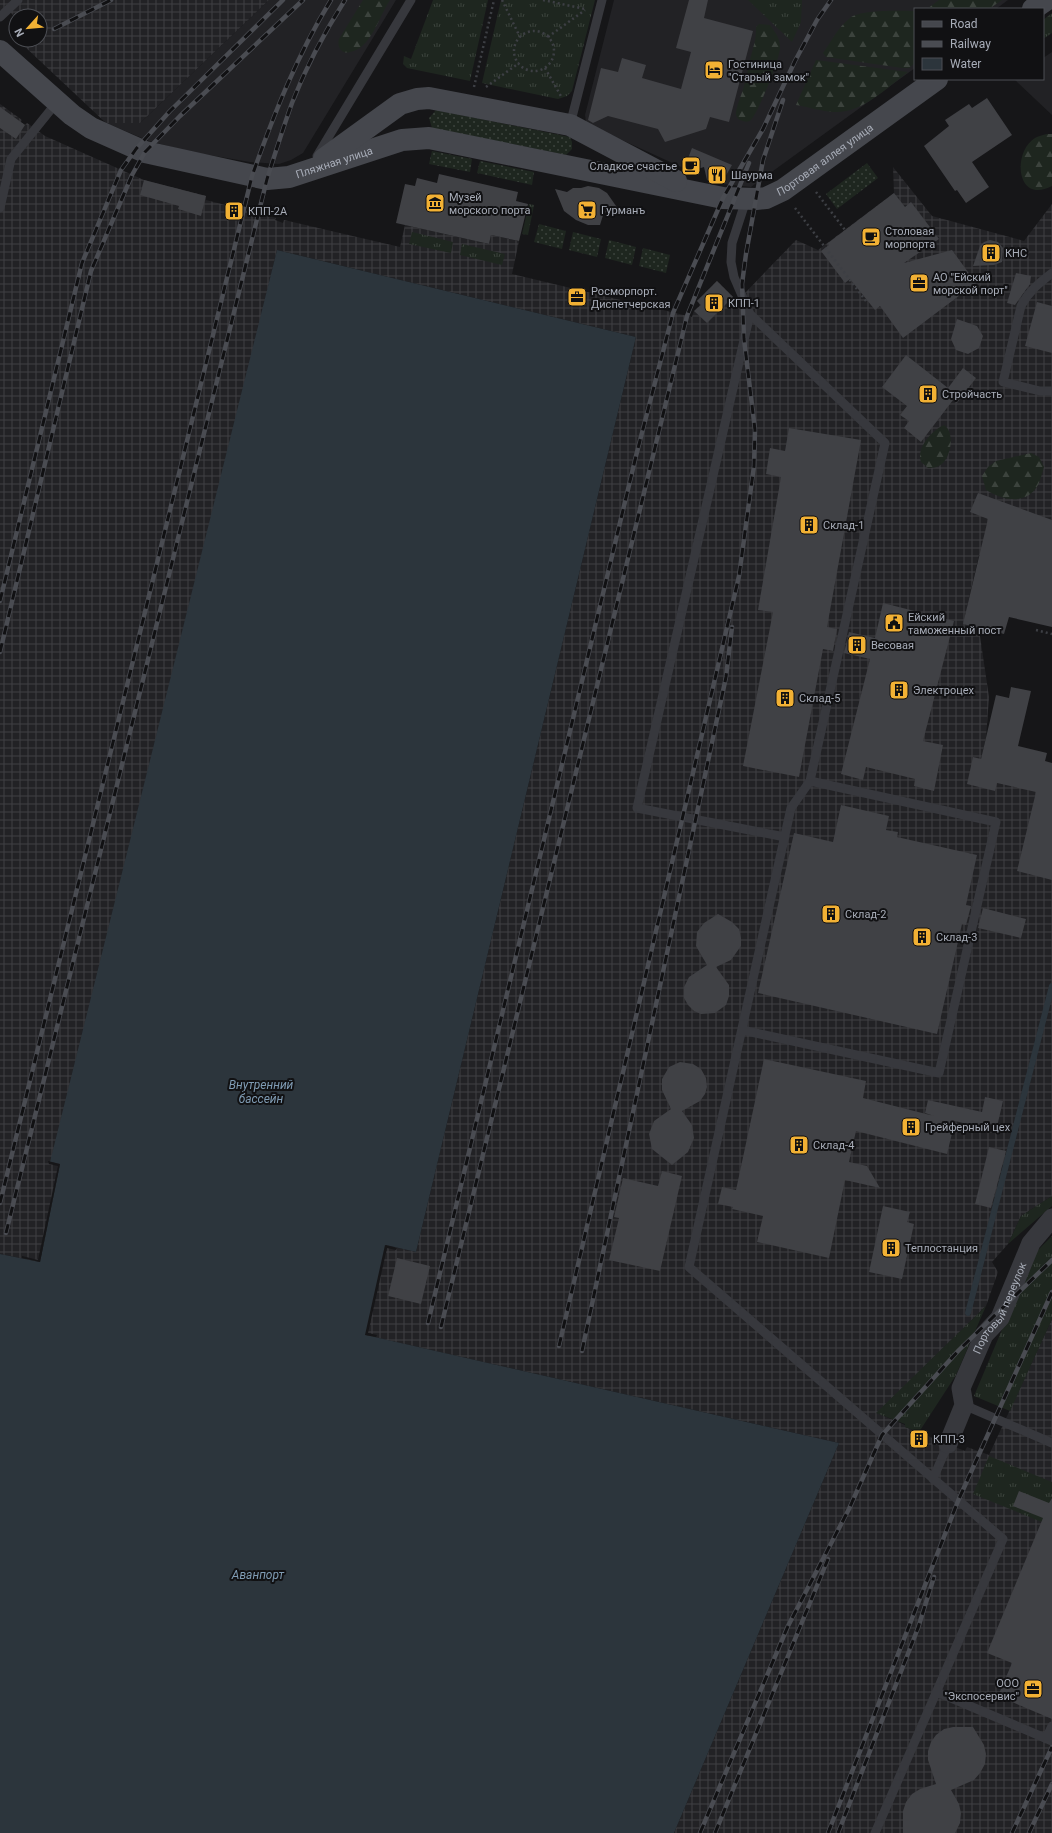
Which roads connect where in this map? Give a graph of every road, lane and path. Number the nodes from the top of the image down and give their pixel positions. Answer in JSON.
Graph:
{"nodes":[{"id":1,"x":18,"y":0,"type":"edge"},
{"id":2,"x":411,"y":0,"type":"edge"},
{"id":3,"x":494,"y":0,"type":"edge"},
{"id":4,"x":502,"y":0,"type":"edge"},
{"id":5,"x":543,"y":0,"type":"edge"},
{"id":6,"x":602,"y":0,"type":"edge"},
{"id":7,"x":1046,"y":0,"type":"edge"},
{"id":8,"x":592,"y":5,"type":"dead end"},
{"id":9,"x":1034,"y":8,"type":"edge"},
{"id":10,"x":585,"y":9,"type":"junction"},
{"id":11,"x":0,"y":18,"type":"edge"},
{"id":12,"x":520,"y":37,"type":"junction"},
{"id":13,"x":548,"y":37,"type":"junction"},
{"id":14,"x":0,"y":51,"type":"edge"},
{"id":15,"x":519,"y":63,"type":"junction"},
{"id":16,"x":545,"y":68,"type":"junction"},
{"id":17,"x":936,"y":80,"type":"edge"},
{"id":18,"x":477,"y":97,"type":"junction"},
{"id":19,"x":57,"y":102,"type":"junction"},
{"id":20,"x":568,"y":115,"type":"junction"},
{"id":21,"x":308,"y":171,"type":"junction"},
{"id":22,"x":812,"y":187,"type":"dead end"},
{"id":23,"x":698,"y":193,"type":"junction"},
{"id":24,"x":746,"y":200,"type":"junction"},
{"id":25,"x":791,"y":202,"type":"dead end"},
{"id":26,"x":0,"y":208,"type":"edge"},
{"id":27,"x":845,"y":230,"type":"dead end"},
{"id":28,"x":1052,"y":273,"type":"edge"},
{"id":29,"x":867,"y":300,"type":"dead end"},
{"id":30,"x":750,"y":314,"type":"junction"},
{"id":31,"x":1052,"y":391,"type":"edge"},
{"id":32,"x":1036,"y":630,"type":"dead end"},
{"id":33,"x":1052,"y":634,"type":"edge"},
{"id":34,"x":810,"y":781,"type":"junction"},
{"id":35,"x":784,"y":837,"type":"junction"},
{"id":36,"x":742,"y":1030,"type":"junction"},
{"id":37,"x":1052,"y":1218,"type":"edge"},
{"id":38,"x":964,"y":1405,"type":"junction"},
{"id":39,"x":1052,"y":1443,"type":"edge"},
{"id":40,"x":948,"y":1444,"type":"joint"},
{"id":41,"x":933,"y":1479,"type":"junction"},
{"id":42,"x":937,"y":1692,"type":"junction"},
{"id":43,"x":1052,"y":1726,"type":"edge"},
{"id":44,"x":1049,"y":1740,"type":"edge"},
{"id":45,"x":875,"y":1833,"type":"edge"}],
"edges":[{"from":1,"to":11,"type":"lane"},
{"from":2,"to":21,"type":"lane"},
{"from":3,"to":18,"type":"path"},
{"from":4,"to":12,"type":"path"},
{"from":5,"to":10,"type":"path"},
{"from":6,"to":20,"type":"lane"},
{"from":7,"to":9,"type":"street"},
{"from":8,"to":10,"type":"path"},
{"from":10,"to":13,"type":"path"},
{"from":12,"to":13,"type":"path"},
{"from":12,"to":15,"type":"path"},
{"from":13,"to":16,"type":"path"},
{"from":14,"to":19,"type":"street","name":"Пляжная улица"},
{"from":15,"to":16,"type":"path"},
{"from":15,"to":18,"type":"path"},
{"from":16,"to":20,"type":"path"},
{"from":17,"to":24,"type":"street","name":"Портовая аллея улица"},
{"from":18,"to":20,"type":"street"},
{"from":18,"to":21,"type":"street"},
{"from":19,"to":21,"type":"street","name":"Пляжная улица"},
{"from":19,"to":26,"type":"lane"},
{"from":20,"to":23,"type":"street"},
{"from":21,"to":23,"type":"street","name":"Пляжная улица"},
{"from":22,"to":27,"type":"path"},
{"from":23,"to":24,"type":"street","name":"Портовая аллея улица"},
{"from":24,"to":30,"type":"lane"},
{"from":25,"to":29,"type":"path"},
{"from":28,"to":31,"type":"lane"},
{"from":30,"to":34,"type":"lane"},
{"from":30,"to":35,"type":"lane"},
{"from":32,"to":33,"type":"path"},
{"from":34,"to":35,"type":"lane"},
{"from":34,"to":36,"type":"lane"},
{"from":35,"to":36,"type":"lane"},
{"from":36,"to":41,"type":"lane"},
{"from":37,"to":38,"type":"street","name":"Портовый переулок"},
{"from":38,"to":39,"type":"lane"},
{"from":38,"to":40,"type":"street"},
{"from":40,"to":41,"type":"lane"},
{"from":41,"to":42,"type":"lane"},
{"from":42,"to":44,"type":"lane"},
{"from":42,"to":45,"type":"lane"},
{"from":43,"to":44,"type":"lane"}]}
